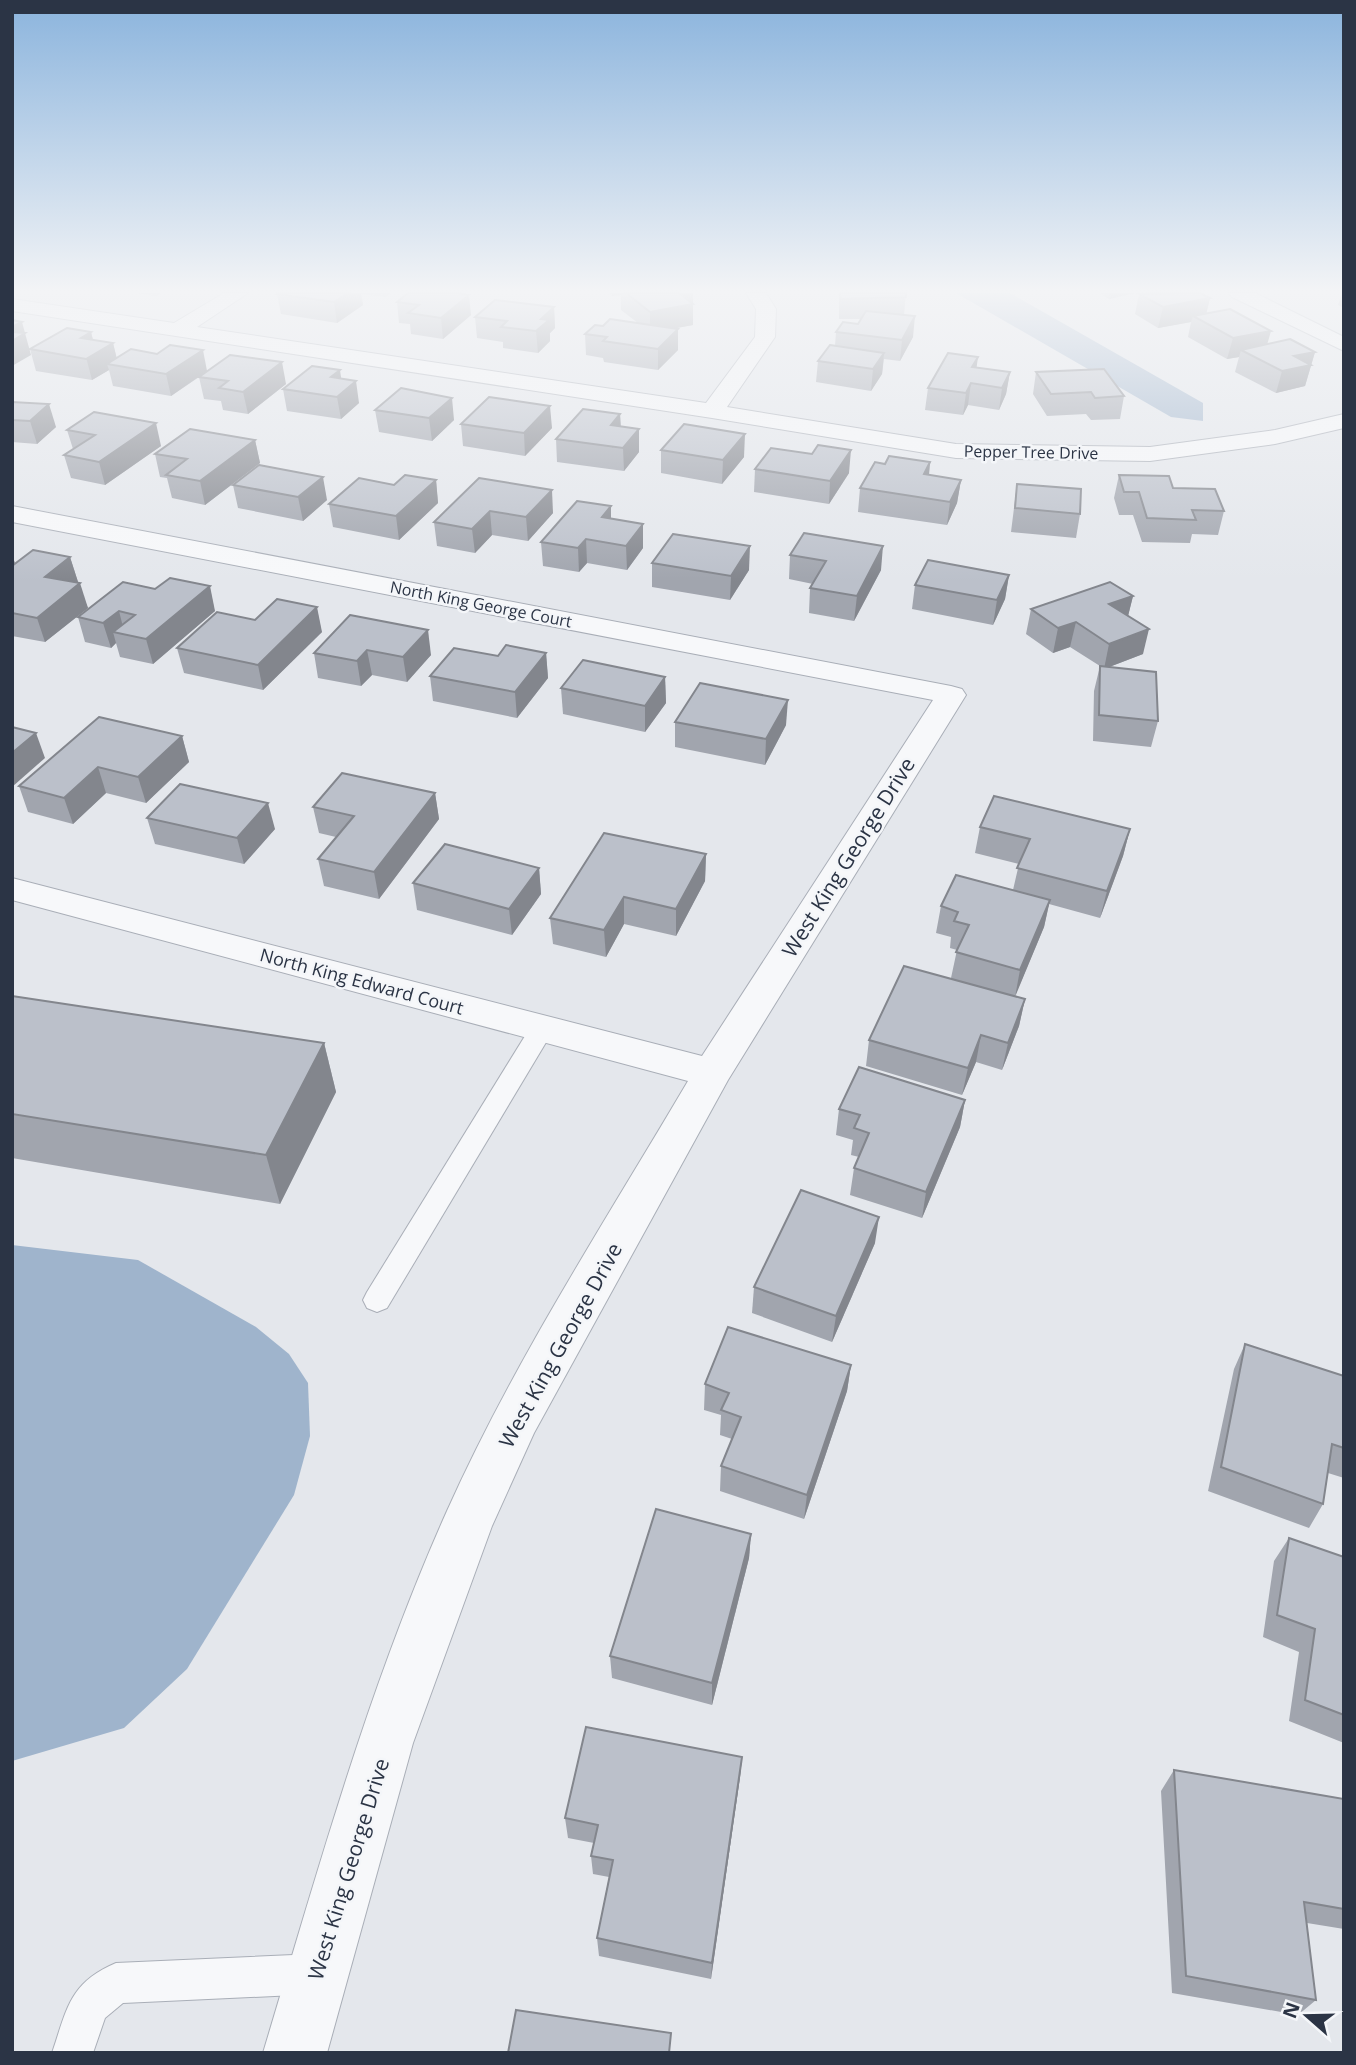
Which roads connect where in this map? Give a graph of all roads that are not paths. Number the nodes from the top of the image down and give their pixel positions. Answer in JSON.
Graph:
{"nodes":[{"id":1,"x":569,"y":389,"type":"edge"},
{"id":2,"x":727,"y":389,"type":"edge"},
{"id":3,"x":712,"y":411,"type":"junction"},
{"id":4,"x":1344,"y":421,"type":"edge"},
{"id":5,"x":12,"y":514,"type":"edge"},
{"id":6,"x":951,"y":695,"type":"joint"},
{"id":7,"x":12,"y":889,"type":"edge"},
{"id":8,"x":542,"y":1028,"type":"junction"},
{"id":9,"x":712,"y":1073,"type":"junction"},
{"id":10,"x":377,"y":1300,"type":"dead end"},
{"id":11,"x":316,"y":1974,"type":"junction"},
{"id":12,"x":72,"y":2053,"type":"edge"},
{"id":13,"x":295,"y":2053,"type":"edge"}],
"edges":[{"from":1,"to":3,"type":"street","name":"Pepper Tree Drive"},
{"from":2,"to":3,"type":"street"},
{"from":3,"to":4,"type":"street","name":"Pepper Tree Drive"},
{"from":5,"to":6,"type":"street","name":"North King George Court"},
{"from":6,"to":9,"type":"street","name":"West King George Drive"},
{"from":7,"to":8,"type":"street","name":"North King Edward Court"},
{"from":8,"to":9,"type":"street","name":"North King Edward Court"},
{"from":8,"to":10,"type":"lane"},
{"from":9,"to":11,"type":"street","name":"West King George Drive"},
{"from":11,"to":12,"type":"lane"},
{"from":11,"to":13,"type":"street","name":"West King George Drive"}]}
